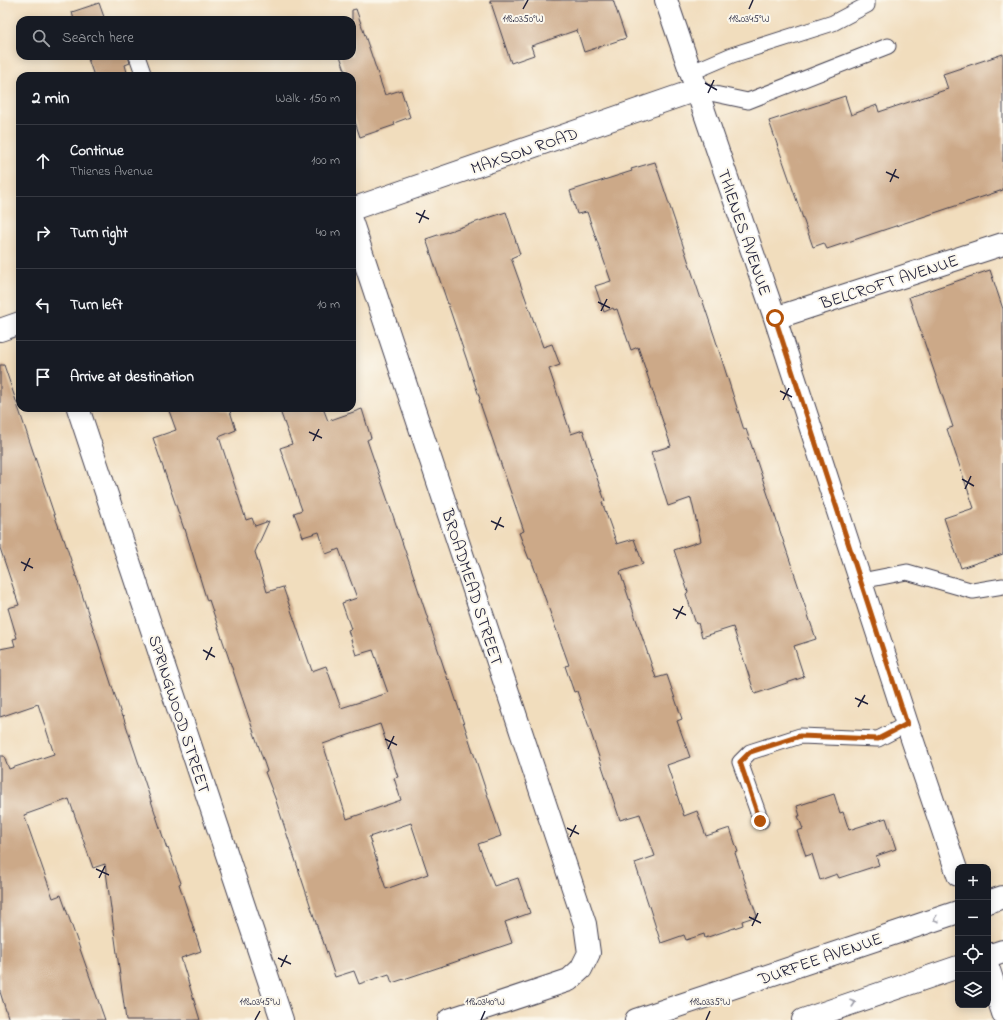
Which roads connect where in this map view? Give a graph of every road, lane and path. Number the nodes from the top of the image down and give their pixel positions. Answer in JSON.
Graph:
{"nodes":[{"id":1,"x":666,"y":0,"type":"edge"},
{"id":2,"x":867,"y":0,"type":"edge"},
{"id":3,"x":888,"y":46,"type":"dead end"},
{"id":4,"x":138,"y":60,"type":"edge"},
{"id":5,"x":143,"y":72,"type":"edge"},
{"id":6,"x":693,"y":82,"type":"junction"},
{"id":7,"x":356,"y":208,"type":"edge"},
{"id":8,"x":356,"y":235,"type":"edge"},
{"id":9,"x":1003,"y":244,"type":"edge"},
{"id":10,"x":775,"y":318,"type":"junction"},
{"id":11,"x":16,"y":324,"type":"edge"},
{"id":12,"x":0,"y":330,"type":"edge"},
{"id":13,"x":79,"y":412,"type":"edge"},
{"id":14,"x":861,"y":581,"type":"junction"},
{"id":15,"x":1003,"y":586,"type":"edge"},
{"id":16,"x":907,"y":724,"type":"junction"},
{"id":17,"x":760,"y":821,"type":"dead end"},
{"id":18,"x":955,"y":866,"type":"edge"},
{"id":19,"x":1003,"y":897,"type":"edge"},
{"id":20,"x":991,"y":901,"type":"edge"},
{"id":21,"x":955,"y":913,"type":"edge"},
{"id":22,"x":1003,"y":951,"type":"edge"},
{"id":23,"x":991,"y":955,"type":"edge"},
{"id":24,"x":955,"y":968,"type":"edge"},
{"id":25,"x":990,"y":972,"type":"edge"},
{"id":26,"x":1003,"y":1013,"type":"edge"},
{"id":27,"x":282,"y":1020,"type":"edge"},
{"id":28,"x":449,"y":1020,"type":"edge"},
{"id":29,"x":636,"y":1020,"type":"edge"},
{"id":30,"x":803,"y":1020,"type":"edge"}],
"edges":[{"from":1,"to":6,"type":"street","name":"THIENES AVENUE"},
{"from":2,"to":6,"type":"lane"},
{"from":3,"to":6,"type":"lane"},
{"from":4,"to":5,"type":"lane"},
{"from":6,"to":7,"type":"street","name":"MAXSON ROAD"},
{"from":6,"to":10,"type":"street","name":"THIENES AVENUE"},
{"from":8,"to":28,"type":"street","name":"BROADMEAD STREET"},
{"from":9,"to":10,"type":"street","name":"BELCROFT AVENUE"},
{"from":10,"to":14,"type":"street","name":"THIENES AVENUE"},
{"from":11,"to":12,"type":"street"},
{"from":13,"to":27,"type":"street","name":"SPRINGWOOD STREET"},
{"from":14,"to":15,"type":"lane"},
{"from":14,"to":16,"type":"street","name":"THIENES AVENUE"},
{"from":16,"to":17,"type":"lane"},
{"from":16,"to":18,"type":"street","name":"THIENES AVENUE"},
{"from":19,"to":20,"type":"street"},
{"from":21,"to":29,"type":"street","name":"DURFEE AVENUE","one_way":true},
{"from":22,"to":23,"type":"street"},
{"from":30,"to":24,"type":"street","one_way":true},
{"from":25,"to":26,"type":"street"}]}
